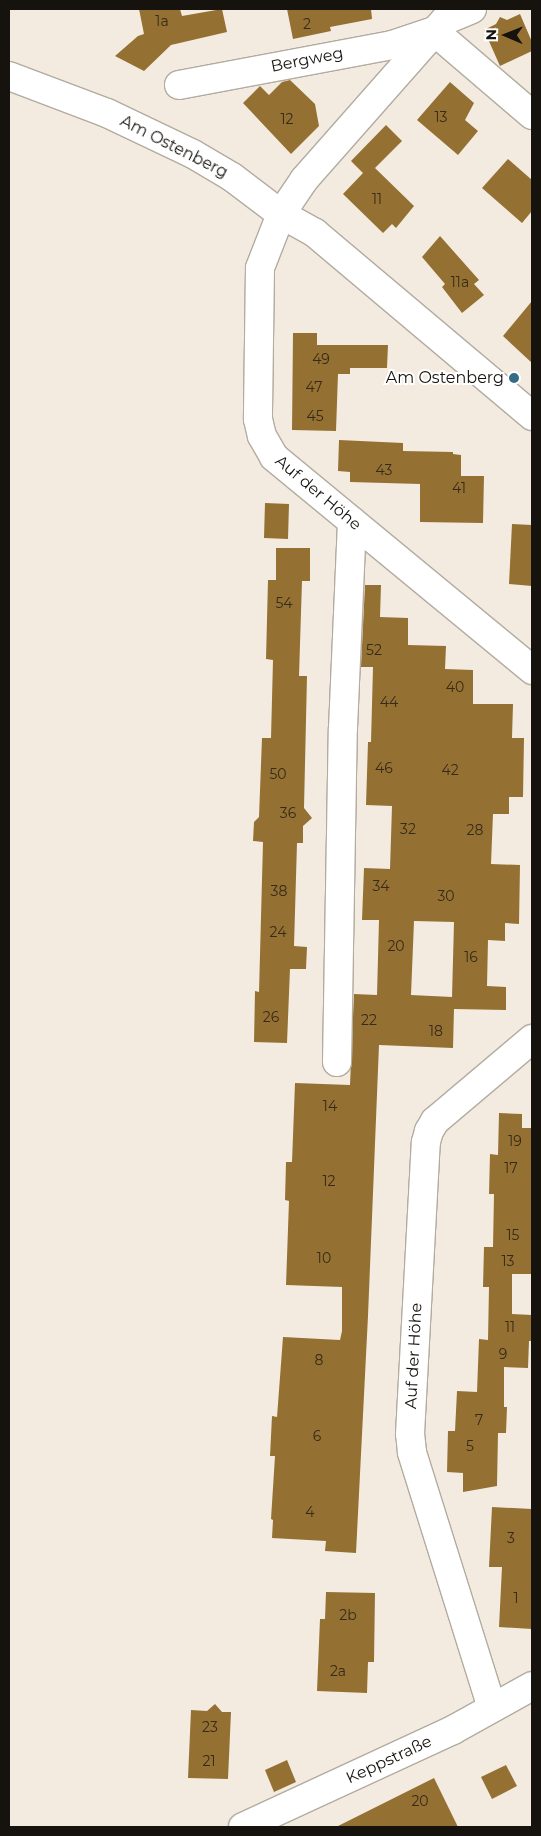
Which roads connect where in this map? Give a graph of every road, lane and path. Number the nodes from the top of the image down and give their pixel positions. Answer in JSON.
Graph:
{"nodes":[{"id":1,"x":472,"y":9,"type":"edge"},
{"id":2,"x":434,"y":31,"type":"junction"},
{"id":3,"x":9,"y":76,"type":"edge"},
{"id":4,"x":179,"y":85,"type":"dead end"},
{"id":5,"x":532,"y":115,"type":"edge"},
{"id":6,"x":281,"y":214,"type":"junction"},
{"id":7,"x":532,"y":416,"type":"edge"},
{"id":8,"x":352,"y":522,"type":"junction"},
{"id":9,"x":532,"y":670,"type":"edge"},
{"id":10,"x":532,"y":1039,"type":"edge"},
{"id":11,"x":337,"y":1062,"type":"dead end"},
{"id":12,"x":532,"y":1686,"type":"edge"},
{"id":13,"x":492,"y":1708,"type":"junction"},
{"id":14,"x":243,"y":1827,"type":"edge"}],
"edges":[{"from":1,"to":2,"type":"street","name":"Bergweg"},
{"from":2,"to":4,"type":"street","name":"Bergweg"},
{"from":2,"to":5,"type":"street"},
{"from":2,"to":6,"type":"street","name":"Bergweg"},
{"from":3,"to":6,"type":"street","name":"Am Ostenberg"},
{"from":6,"to":7,"type":"street","name":"Am Ostenberg"},
{"from":6,"to":8,"type":"street","name":"Auf der Höhe"},
{"from":8,"to":9,"type":"street","name":"Auf der Höhe"},
{"from":8,"to":11,"type":"street"},
{"from":10,"to":13,"type":"street","name":"Auf der Höhe"},
{"from":12,"to":13,"type":"street","name":"Keppstraße"},
{"from":13,"to":14,"type":"street","name":"Keppstraße"}]}
